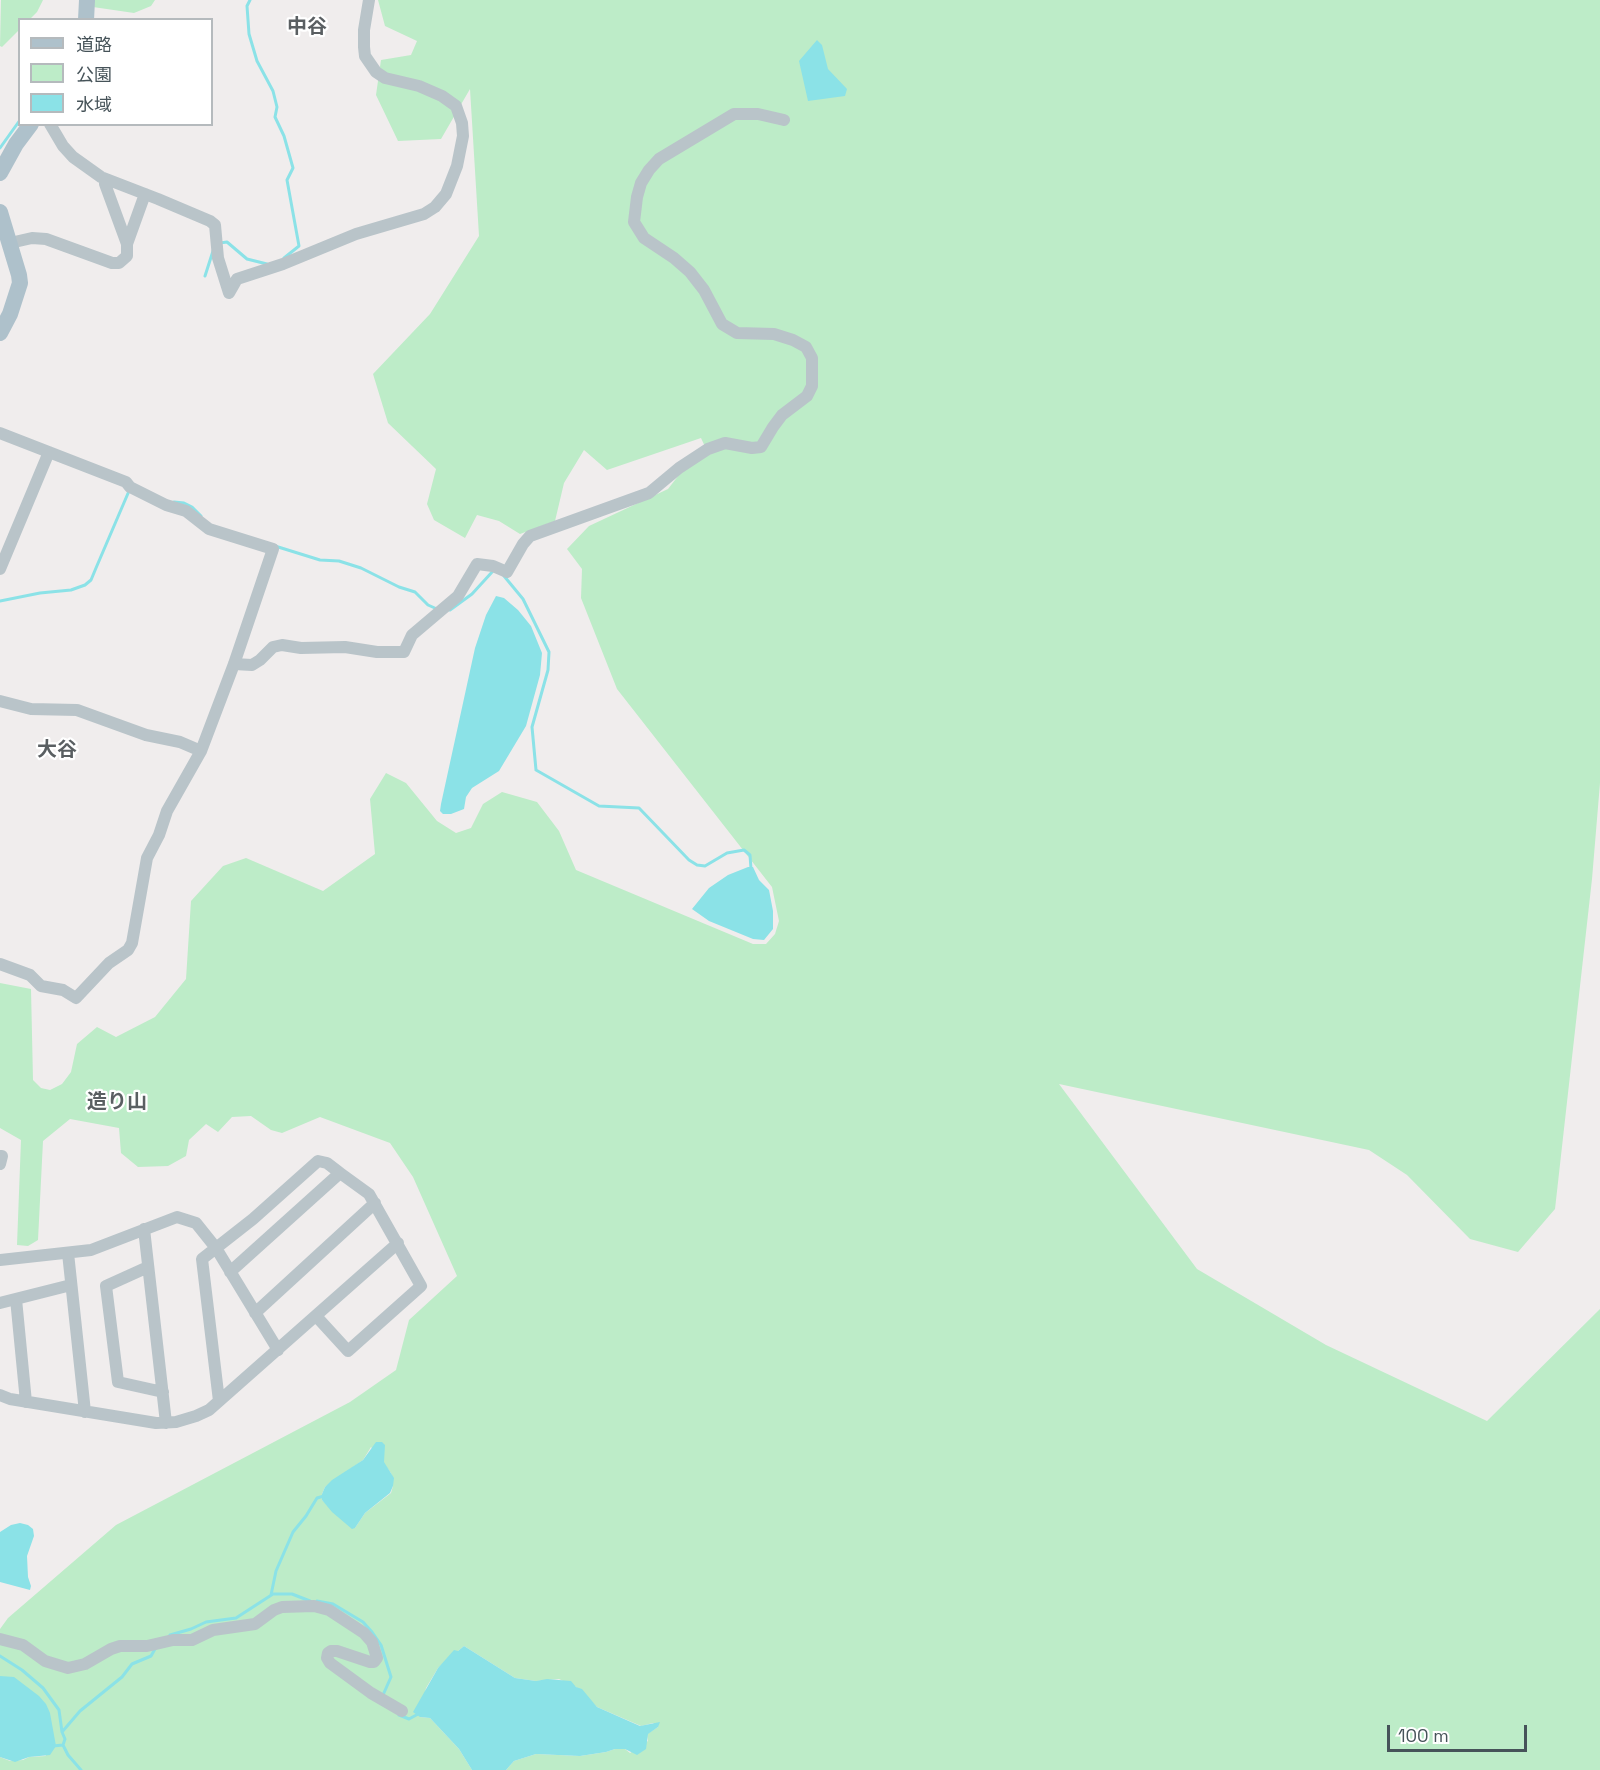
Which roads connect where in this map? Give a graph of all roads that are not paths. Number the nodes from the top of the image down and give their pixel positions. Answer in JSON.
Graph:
{"nodes":[{"id":1,"x":87,"y":0,"type":"edge"},
{"id":2,"x":369,"y":0,"type":"edge"},
{"id":3,"x":86,"y":18,"type":"edge"},
{"id":4,"x":784,"y":120,"type":"dead end"},
{"id":5,"x":30,"y":126,"type":"edge"},
{"id":6,"x":51,"y":126,"type":"edge"},
{"id":7,"x":0,"y":173,"type":"edge"},
{"id":8,"x":105,"y":179,"type":"junction"},
{"id":9,"x":144,"y":194,"type":"junction"},
{"id":10,"x":0,"y":212,"type":"edge"},
{"id":11,"x":10,"y":243,"type":"junction"},
{"id":12,"x":127,"y":244,"type":"junction"},
{"id":13,"x":0,"y":333,"type":"edge"},
{"id":14,"x":0,"y":433,"type":"edge"},
{"id":15,"x":49,"y":452,"type":"junction"},
{"id":16,"x":0,"y":569,"type":"edge"},
{"id":17,"x":234,"y":664,"type":"junction"},
{"id":18,"x":0,"y":701,"type":"edge"},
{"id":19,"x":201,"y":751,"type":"junction"},
{"id":20,"x":0,"y":964,"type":"edge"},
{"id":21,"x":0,"y":1156,"type":"edge"},
{"id":22,"x":0,"y":1164,"type":"edge"},
{"id":23,"x":340,"y":1173,"type":"junction"},
{"id":24,"x":375,"y":1203,"type":"junction"},
{"id":25,"x":144,"y":1229,"type":"junction"},
{"id":26,"x":398,"y":1243,"type":"junction"},
{"id":27,"x":216,"y":1248,"type":"junction"},
{"id":28,"x":68,"y":1253,"type":"junction"},
{"id":29,"x":0,"y":1260,"type":"edge"},
{"id":30,"x":148,"y":1267,"type":"junction"},
{"id":31,"x":230,"y":1272,"type":"junction"},
{"id":32,"x":70,"y":1285,"type":"junction"},
{"id":33,"x":16,"y":1299,"type":"junction"},
{"id":34,"x":0,"y":1303,"type":"edge"},
{"id":35,"x":255,"y":1313,"type":"junction"},
{"id":36,"x":316,"y":1316,"type":"junction"},
{"id":37,"x":278,"y":1350,"type":"junction"},
{"id":38,"x":163,"y":1392,"type":"junction"},
{"id":39,"x":0,"y":1395,"type":"edge"},
{"id":40,"x":219,"y":1401,"type":"junction"},
{"id":41,"x":26,"y":1402,"type":"junction"},
{"id":42,"x":85,"y":1412,"type":"junction"},
{"id":43,"x":166,"y":1423,"type":"junction"},
{"id":44,"x":0,"y":1639,"type":"edge"},
{"id":45,"x":402,"y":1711,"type":"dead end"}],
"edges":[{"from":1,"to":3,"type":"main road"},
{"from":2,"to":9,"type":"street"},
{"from":4,"to":17,"type":"street"},
{"from":5,"to":7,"type":"main road"},
{"from":6,"to":8,"type":"street"},
{"from":8,"to":9,"type":"street"},
{"from":8,"to":12,"type":"street"},
{"from":9,"to":12,"type":"street"},
{"from":10,"to":11,"type":"main road"},
{"from":11,"to":12,"type":"street"},
{"from":11,"to":13,"type":"main road"},
{"from":14,"to":15,"type":"street"},
{"from":15,"to":16,"type":"street"},
{"from":15,"to":17,"type":"street"},
{"from":17,"to":19,"type":"street"},
{"from":18,"to":19,"type":"street"},
{"from":19,"to":20,"type":"street"},
{"from":21,"to":22,"type":"street"},
{"from":23,"to":24,"type":"street"},
{"from":23,"to":27,"type":"street"},
{"from":23,"to":31,"type":"street"},
{"from":24,"to":26,"type":"street"},
{"from":24,"to":35,"type":"street"},
{"from":25,"to":27,"type":"street"},
{"from":25,"to":28,"type":"street"},
{"from":25,"to":30,"type":"street"},
{"from":26,"to":36,"type":"street"},
{"from":26,"to":36,"type":"street"},
{"from":27,"to":31,"type":"street"},
{"from":27,"to":40,"type":"street"},
{"from":28,"to":29,"type":"street"},
{"from":28,"to":32,"type":"street"},
{"from":30,"to":38,"type":"street"},
{"from":30,"to":38,"type":"street"},
{"from":31,"to":35,"type":"street"},
{"from":32,"to":33,"type":"street"},
{"from":32,"to":42,"type":"street"},
{"from":33,"to":34,"type":"street"},
{"from":33,"to":41,"type":"street"},
{"from":35,"to":37,"type":"street"},
{"from":36,"to":37,"type":"street"},
{"from":37,"to":40,"type":"street"},
{"from":38,"to":43,"type":"street"},
{"from":39,"to":41,"type":"street"},
{"from":40,"to":43,"type":"street"},
{"from":41,"to":42,"type":"street"},
{"from":42,"to":43,"type":"street"},
{"from":44,"to":45,"type":"street"}]}
